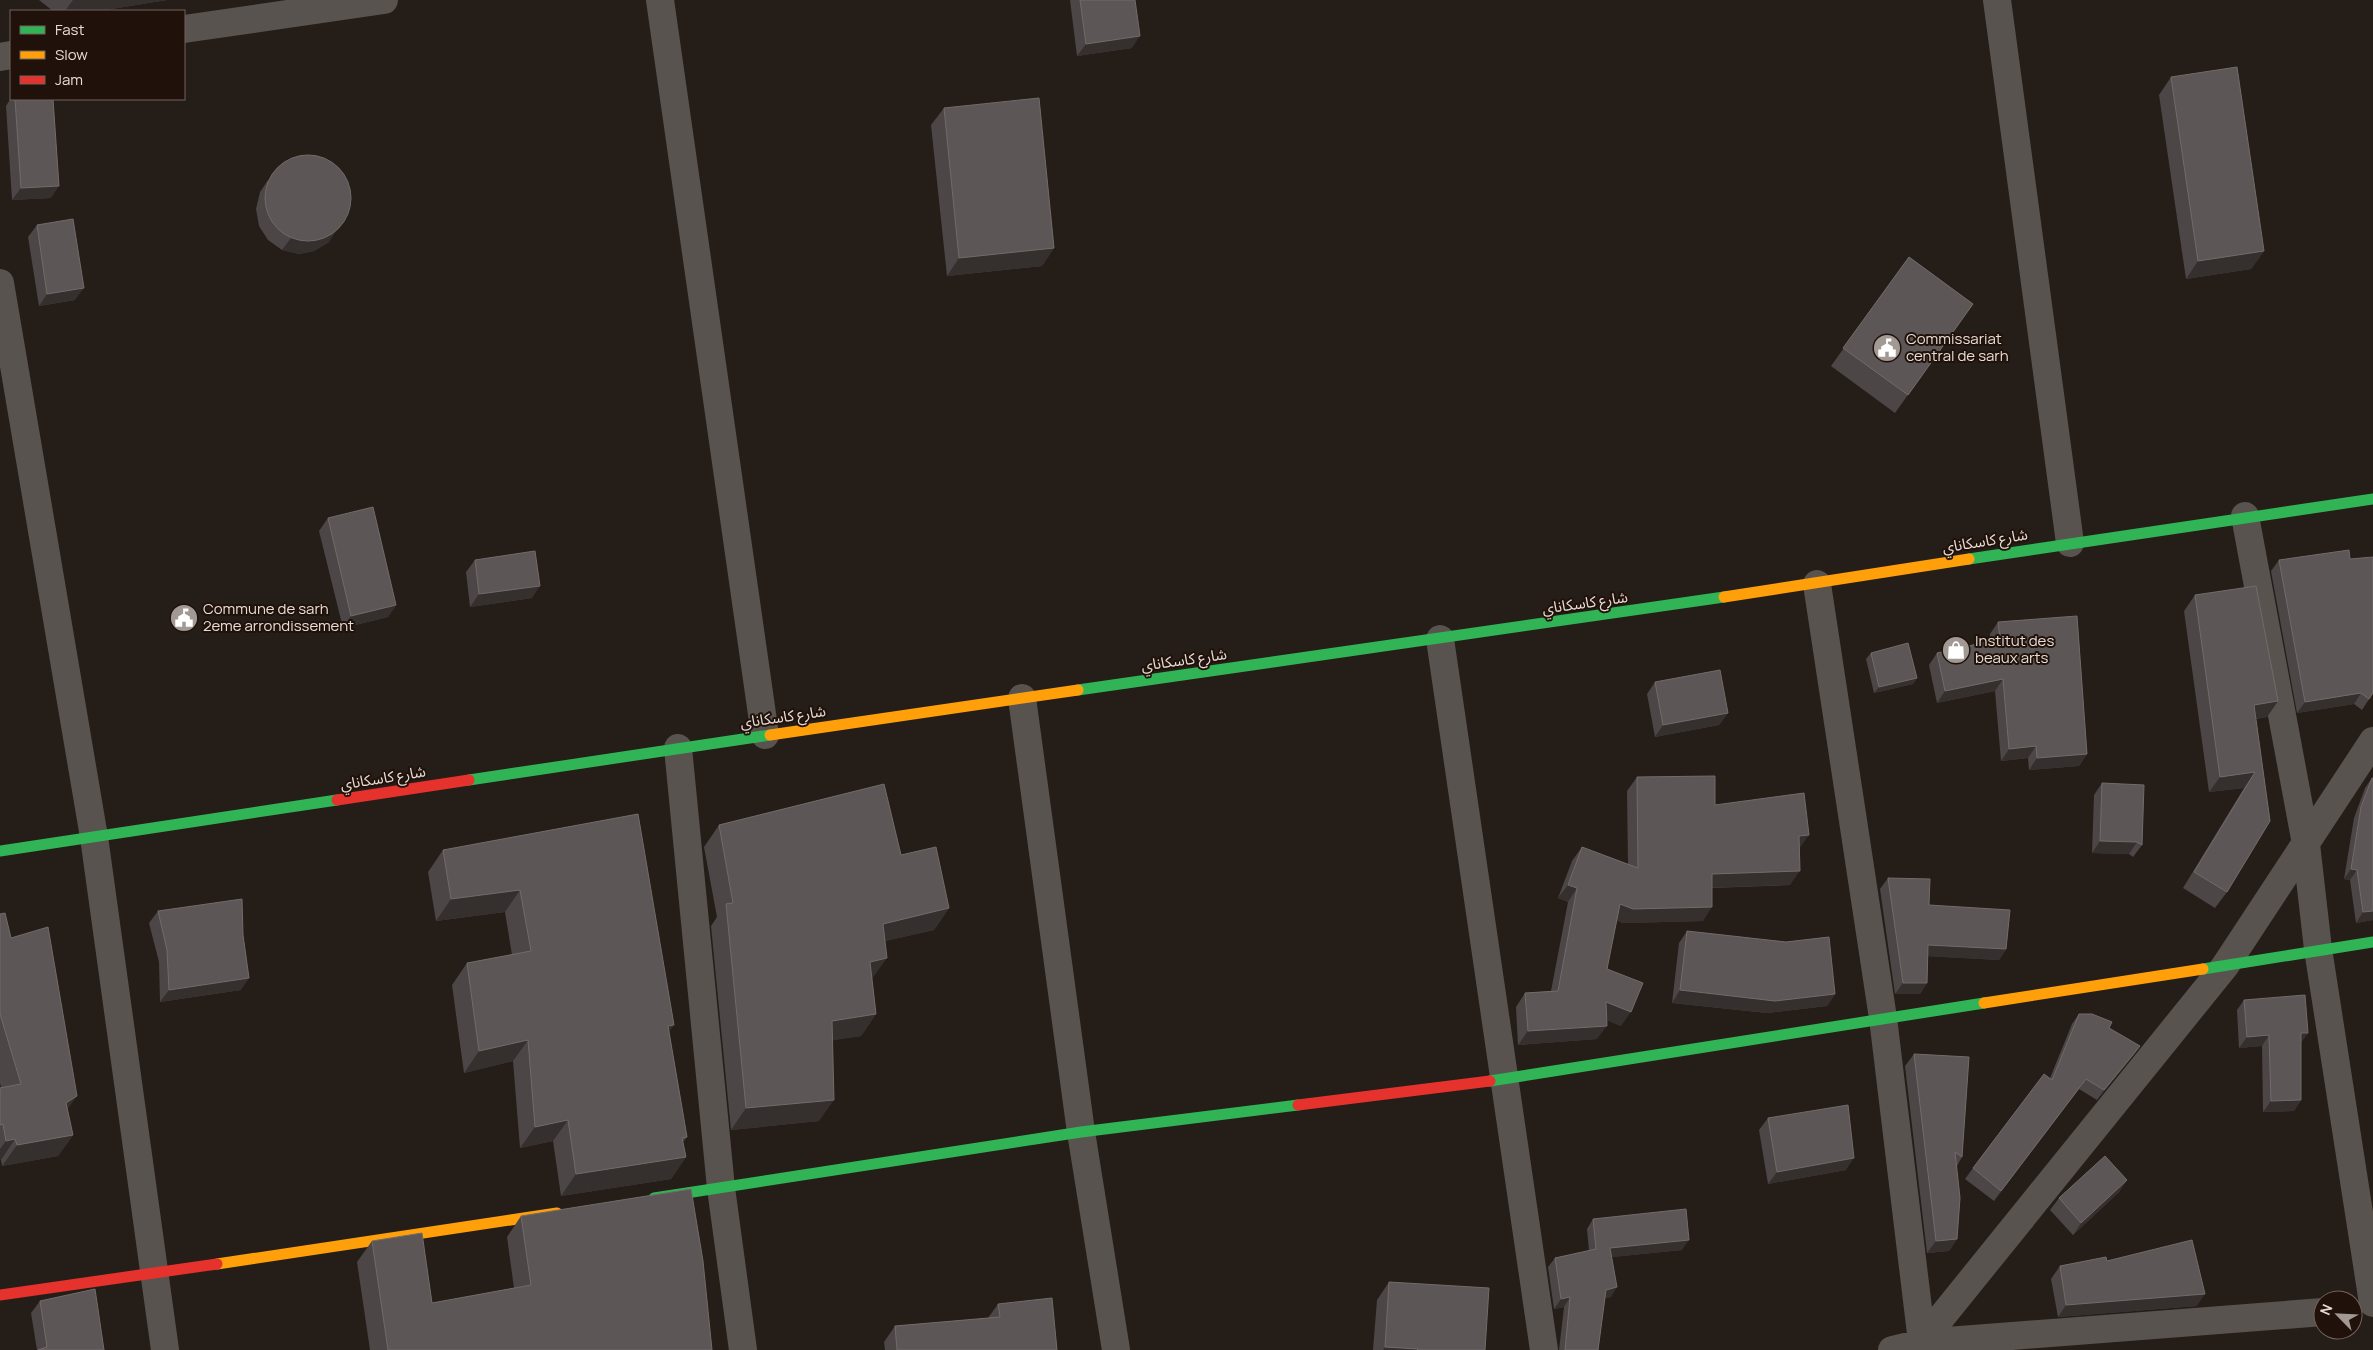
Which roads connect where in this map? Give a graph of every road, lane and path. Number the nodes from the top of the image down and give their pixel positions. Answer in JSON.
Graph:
{"nodes":[{"id":1,"x":384,"y":0,"type":"edge"},
{"id":2,"x":660,"y":0,"type":"edge"},
{"id":3,"x":1997,"y":0,"type":"edge"},
{"id":4,"x":185,"y":30,"type":"edge"},
{"id":5,"x":0,"y":283,"type":"edge"},
{"id":6,"x":2373,"y":499,"type":"edge"},
{"id":7,"x":2245,"y":516,"type":"junction"},
{"id":8,"x":2070,"y":543,"type":"junction"},
{"id":9,"x":1817,"y":584,"type":"junction"},
{"id":10,"x":1440,"y":639,"type":"junction"},
{"id":11,"x":1022,"y":698,"type":"junction"},
{"id":12,"x":765,"y":735,"type":"junction"},
{"id":13,"x":2373,"y":741,"type":"edge"},
{"id":14,"x":678,"y":748,"type":"junction"},
{"id":15,"x":94,"y":838,"type":"junction"},
{"id":16,"x":2306,"y":844,"type":"junction"},
{"id":17,"x":0,"y":852,"type":"edge"},
{"id":18,"x":2373,"y":942,"type":"edge"},
{"id":19,"x":2318,"y":950,"type":"junction"},
{"id":20,"x":2225,"y":966,"type":"junction"},
{"id":21,"x":1884,"y":1018,"type":"junction"},
{"id":22,"x":1503,"y":1079,"type":"junction"},
{"id":23,"x":1081,"y":1132,"type":"junction"},
{"id":24,"x":721,"y":1188,"type":"junction"},
{"id":25,"x":643,"y":1200,"type":"edge"},
{"id":26,"x":565,"y":1212,"type":"edge"},
{"id":27,"x":154,"y":1274,"type":"junction"},
{"id":28,"x":0,"y":1295,"type":"edge"},
{"id":29,"x":2373,"y":1303,"type":"edge"},
{"id":30,"x":2313,"y":1313,"type":"edge"},
{"id":31,"x":1920,"y":1348,"type":"edge"},
{"id":32,"x":166,"y":1350,"type":"edge"},
{"id":33,"x":743,"y":1350,"type":"edge"},
{"id":34,"x":1116,"y":1350,"type":"edge"},
{"id":35,"x":1544,"y":1350,"type":"edge"},
{"id":36,"x":1892,"y":1350,"type":"edge"}],
"edges":[{"from":1,"to":4,"type":"street"},
{"from":2,"to":12,"type":"street"},
{"from":3,"to":8,"type":"street"},
{"from":5,"to":15,"type":"street"},
{"from":6,"to":7,"type":"street","name":"شارع كاسكاناي"},
{"from":7,"to":8,"type":"street","name":"شارع كاسكاناي"},
{"from":7,"to":16,"type":"street"},
{"from":8,"to":9,"type":"street","name":"شارع كاسكاناي"},
{"from":9,"to":10,"type":"street","name":"شارع كاسكاناي"},
{"from":9,"to":21,"type":"street"},
{"from":10,"to":11,"type":"street","name":"شارع كاسكاناي"},
{"from":10,"to":22,"type":"street"},
{"from":11,"to":12,"type":"street","name":"شارع كاسكاناي"},
{"from":11,"to":23,"type":"street"},
{"from":12,"to":14,"type":"street","name":"شارع كاسكاناي"},
{"from":13,"to":16,"type":"street"},
{"from":14,"to":15,"type":"street","name":"شارع كاسكاناي"},
{"from":14,"to":24,"type":"street"},
{"from":15,"to":17,"type":"street","name":"شارع كاسكاناي"},
{"from":15,"to":27,"type":"street"},
{"from":16,"to":19,"type":"street"},
{"from":16,"to":20,"type":"street"},
{"from":18,"to":19,"type":"street"},
{"from":19,"to":20,"type":"street"},
{"from":19,"to":29,"type":"street"},
{"from":20,"to":21,"type":"street"},
{"from":20,"to":31,"type":"street"},
{"from":21,"to":22,"type":"street"},
{"from":21,"to":31,"type":"street"},
{"from":22,"to":23,"type":"street"},
{"from":22,"to":35,"type":"street"},
{"from":23,"to":24,"type":"street"},
{"from":23,"to":34,"type":"street"},
{"from":24,"to":25,"type":"street"},
{"from":24,"to":33,"type":"street"},
{"from":26,"to":27,"type":"street"},
{"from":27,"to":28,"type":"street"},
{"from":27,"to":32,"type":"street"},
{"from":30,"to":31,"type":"street"},
{"from":31,"to":36,"type":"street"}]}
